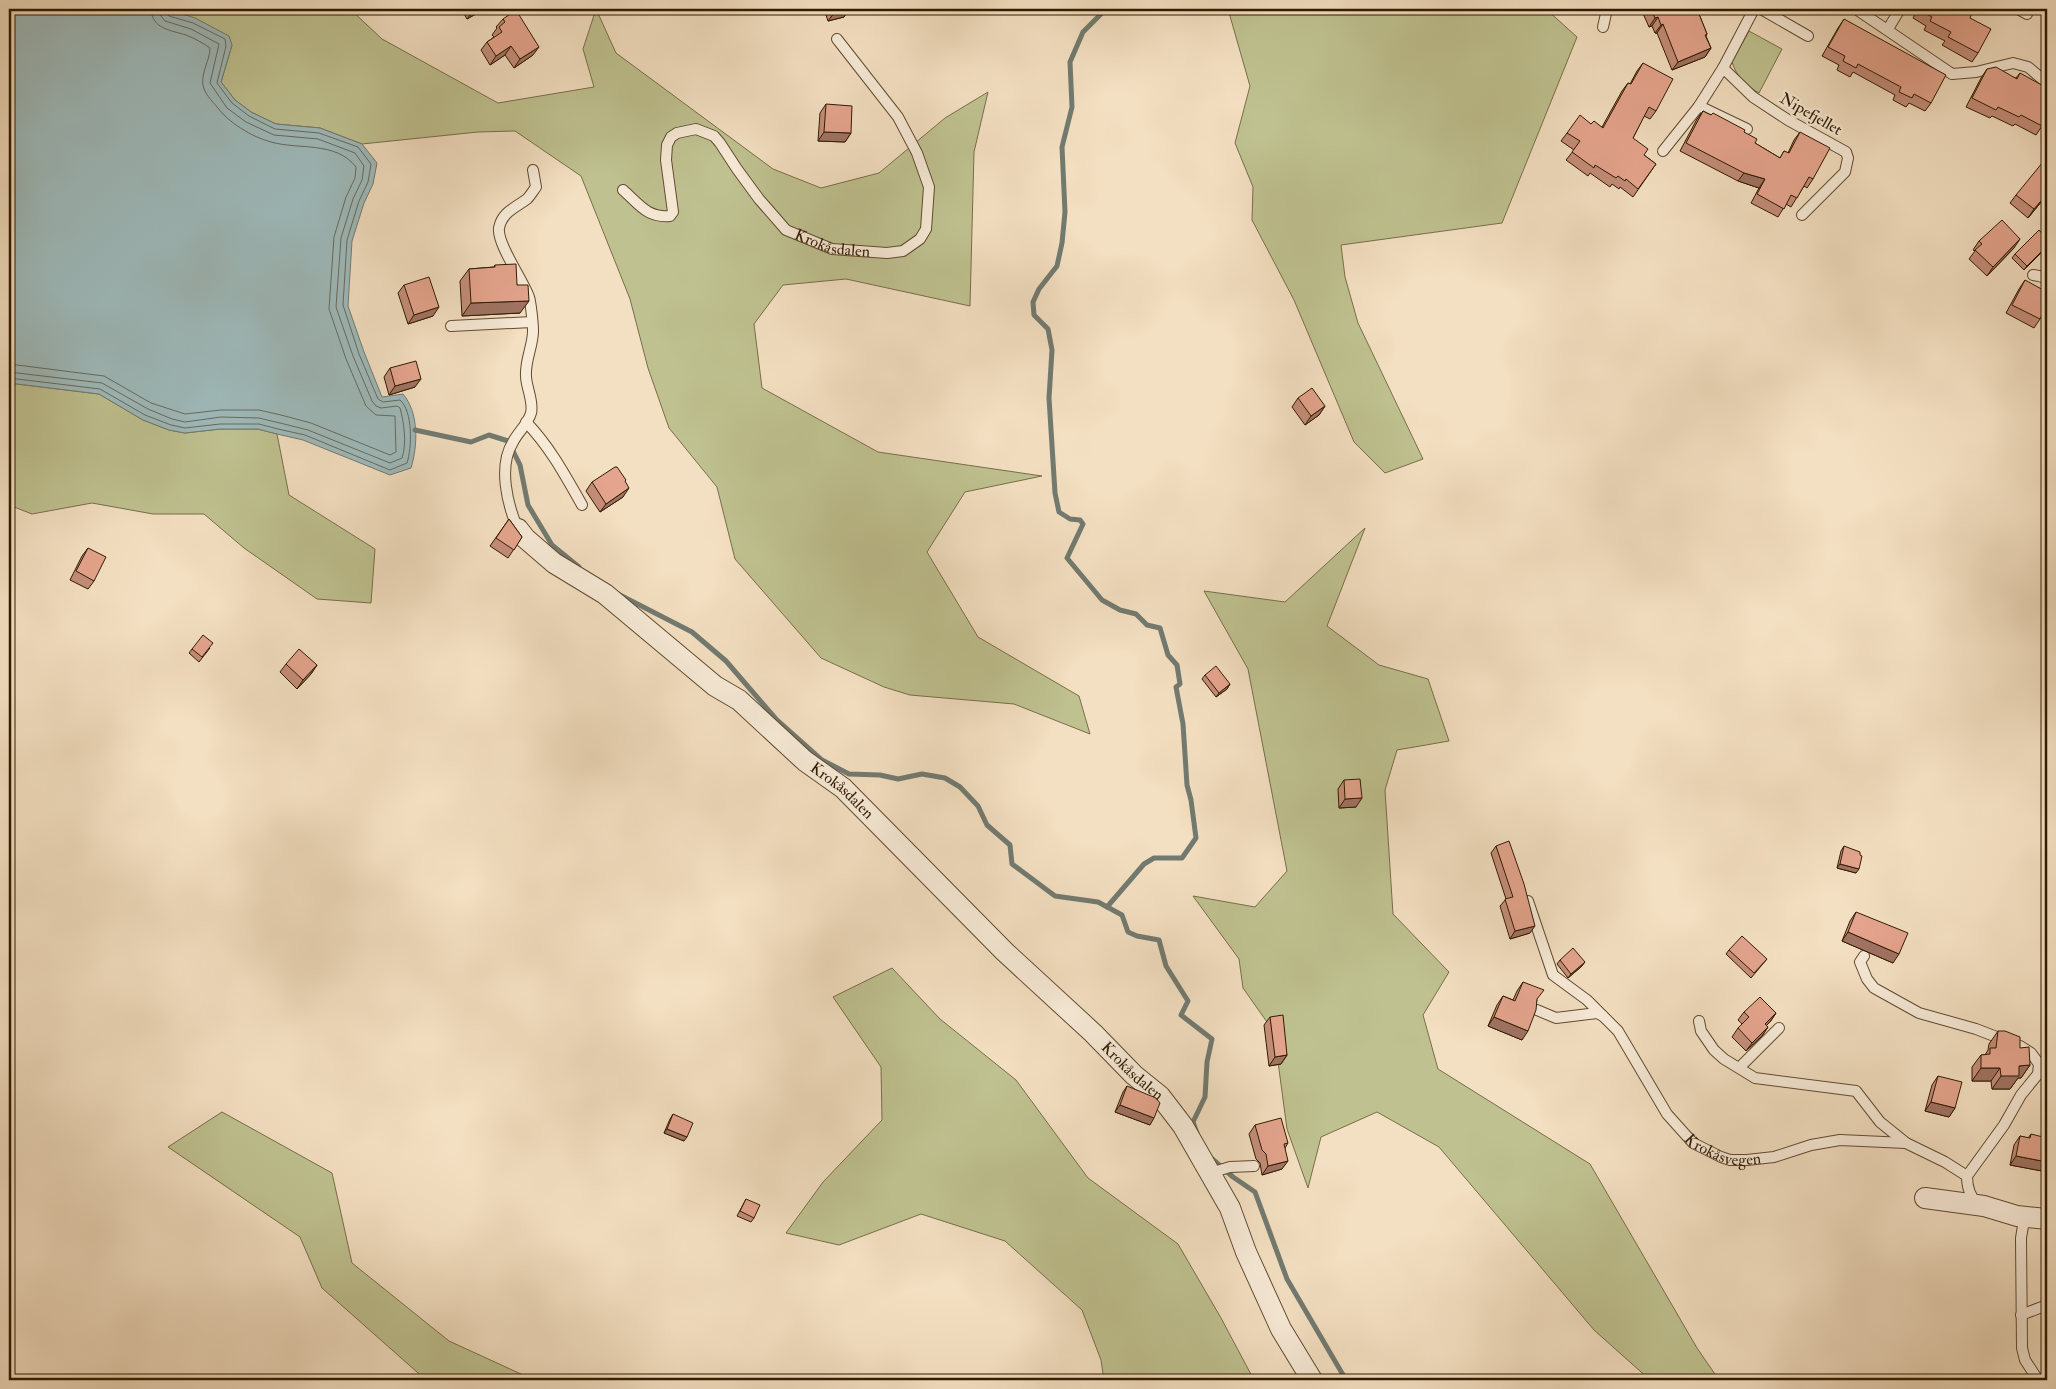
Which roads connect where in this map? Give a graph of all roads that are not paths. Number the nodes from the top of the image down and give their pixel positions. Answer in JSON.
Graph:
{"nodes":[{"id":1,"x":1607,"y":9,"type":"edge"},
{"id":2,"x":1754,"y":9,"type":"edge"},
{"id":3,"x":1761,"y":9,"type":"edge"},
{"id":4,"x":1856,"y":9,"type":"edge"},
{"id":5,"x":1900,"y":9,"type":"edge"},
{"id":6,"x":1603,"y":27,"type":"dead end"},
{"id":7,"x":1888,"y":29,"type":"junction"},
{"id":8,"x":1808,"y":36,"type":"dead end"},
{"id":9,"x":837,"y":39,"type":"dead end"},
{"id":10,"x":1723,"y":68,"type":"junction"},
{"id":11,"x":2047,"y":83,"type":"edge"},
{"id":12,"x":1699,"y":106,"type":"junction"},
{"id":13,"x":1747,"y":129,"type":"edge"},
{"id":14,"x":1664,"y":151,"type":"dead end"},
{"id":15,"x":533,"y":170,"type":"dead end"},
{"id":16,"x":623,"y":190,"type":"dead end"},
{"id":17,"x":1802,"y":215,"type":"dead end"},
{"id":18,"x":2033,"y":275,"type":"dead end"},
{"id":19,"x":2047,"y":279,"type":"edge"},
{"id":20,"x":532,"y":322,"type":"junction"},
{"id":21,"x":451,"y":326,"type":"dead end"},
{"id":22,"x":526,"y":422,"type":"junction"},
{"id":23,"x":582,"y":505,"type":"dead end"},
{"id":24,"x":518,"y":529,"type":"joint"},
{"id":25,"x":1526,"y":893,"type":"edge"},
{"id":26,"x":1864,"y":956,"type":"dead end"},
{"id":27,"x":1537,"y":1010,"type":"edge"},
{"id":28,"x":1604,"y":1016,"type":"junction"},
{"id":29,"x":1699,"y":1021,"type":"dead end"},
{"id":30,"x":1779,"y":1028,"type":"dead end"},
{"id":31,"x":1742,"y":1069,"type":"junction"},
{"id":32,"x":1906,"y":1143,"type":"junction"},
{"id":33,"x":1254,"y":1166,"type":"dead end"},
{"id":34,"x":1210,"y":1173,"type":"junction"},
{"id":35,"x":1967,"y":1176,"type":"junction"},
{"id":36,"x":1925,"y":1198,"type":"dead end"},
{"id":37,"x":1979,"y":1206,"type":"junction"},
{"id":38,"x":2038,"y":1218,"type":"edge"},
{"id":39,"x":2047,"y":1305,"type":"edge"},
{"id":40,"x":2021,"y":1315,"type":"junction"},
{"id":41,"x":1312,"y":1380,"type":"edge"},
{"id":42,"x":2038,"y":1380,"type":"edge"}],
"edges":[{"from":1,"to":6,"type":"lane"},
{"from":2,"to":10,"type":"lane"},
{"from":3,"to":8,"type":"lane"},
{"from":4,"to":7,"type":"lane"},
{"from":5,"to":7,"type":"lane"},
{"from":7,"to":11,"type":"lane"},
{"from":9,"to":16,"type":"lane","name":"Krokåsdalen"},
{"from":10,"to":12,"type":"lane"},
{"from":10,"to":17,"type":"lane","name":"Nipefjellet"},
{"from":12,"to":13,"type":"lane"},
{"from":12,"to":14,"type":"lane"},
{"from":15,"to":20,"type":"lane","name":"Krokåsdalen"},
{"from":18,"to":19,"type":"lane"},
{"from":20,"to":21,"type":"lane"},
{"from":20,"to":22,"type":"lane","name":"Krokåsdalen"},
{"from":22,"to":23,"type":"lane"},
{"from":22,"to":24,"type":"lane","name":"Krokåsdalen"},
{"from":24,"to":34,"type":"street","name":"Krokåsdalen"},
{"from":25,"to":28,"type":"lane","name":"Krokåsvegen"},
{"from":26,"to":35,"type":"lane"},
{"from":27,"to":28,"type":"lane"},
{"from":28,"to":32,"type":"lane","name":"Krokåsvegen"},
{"from":29,"to":31,"type":"lane","name":"Krokåsvegen"},
{"from":30,"to":31,"type":"lane"},
{"from":31,"to":32,"type":"lane","name":"Krokåsvegen"},
{"from":32,"to":35,"type":"lane","name":"Krokåsvegen"},
{"from":33,"to":34,"type":"lane"},
{"from":34,"to":41,"type":"street","name":"Krokåsdalen"},
{"from":35,"to":37,"type":"lane"},
{"from":36,"to":37,"type":"street"},
{"from":37,"to":38,"type":"street"},
{"from":38,"to":40,"type":"lane"},
{"from":39,"to":40,"type":"lane"},
{"from":40,"to":42,"type":"lane"}]}
